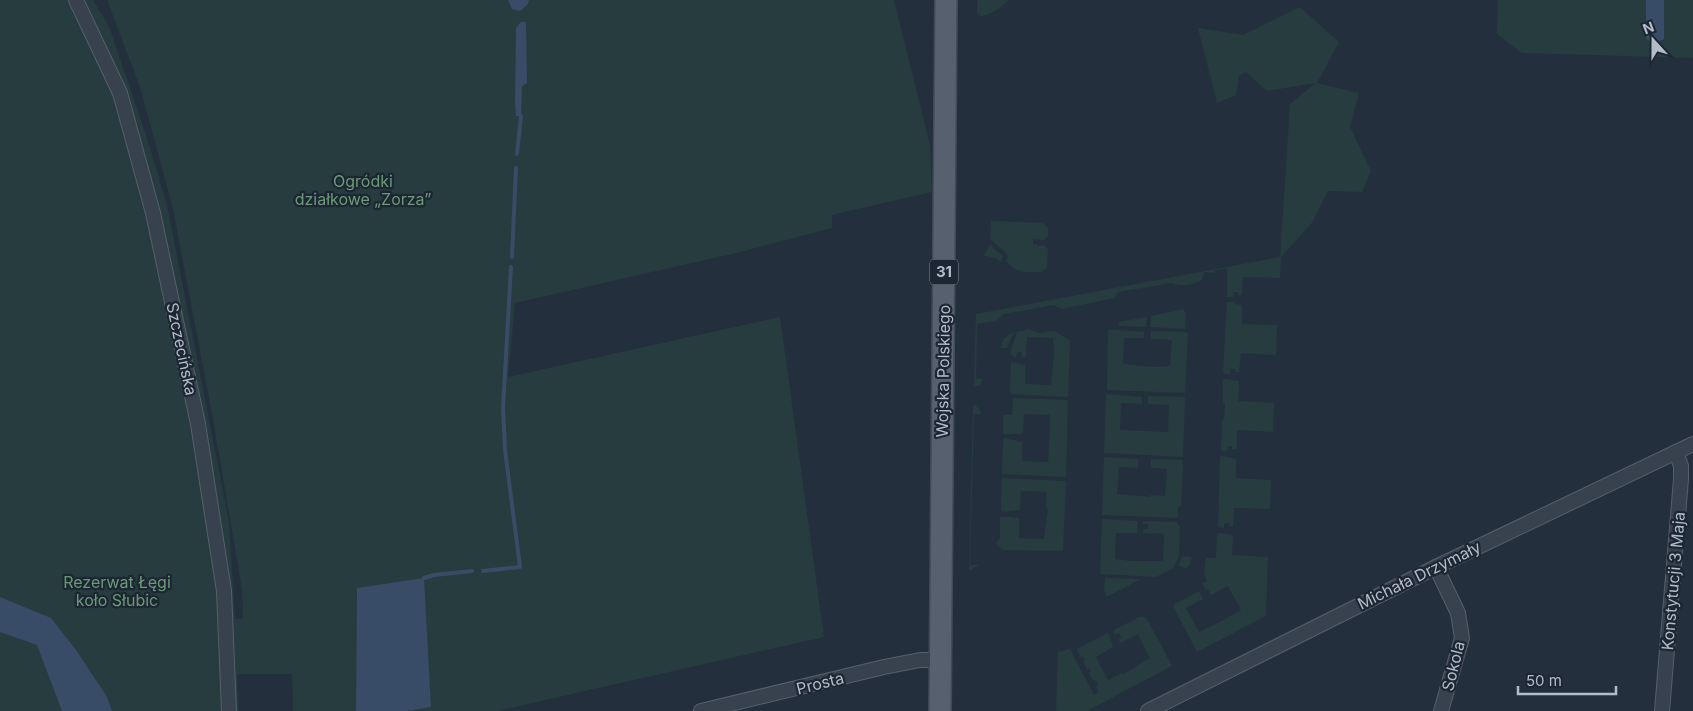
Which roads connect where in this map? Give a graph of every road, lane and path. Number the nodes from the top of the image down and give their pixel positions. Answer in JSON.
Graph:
{"nodes":[{"id":1,"x":76,"y":0,"type":"edge"},
{"id":2,"x":946,"y":0,"type":"edge"},
{"id":3,"x":1693,"y":444,"type":"edge"},
{"id":4,"x":1676,"y":452,"type":"junction"},
{"id":5,"x":1436,"y":566,"type":"junction"},
{"id":6,"x":940,"y":660,"type":"junction"},
{"id":7,"x":229,"y":711,"type":"edge"},
{"id":8,"x":700,"y":711,"type":"edge"},
{"id":9,"x":940,"y":711,"type":"edge"},
{"id":10,"x":1148,"y":711,"type":"edge"},
{"id":11,"x":1442,"y":711,"type":"edge"},
{"id":12,"x":1662,"y":711,"type":"edge"}],
"edges":[{"from":1,"to":7,"type":"street","name":"Szczecińska"},
{"from":2,"to":6,"type":"main road","name":"Wojska Polskiego","number":"31"},
{"from":3,"to":4,"type":"street","name":"Michała Drzymały"},
{"from":4,"to":5,"type":"street","name":"Michała Drzymały"},
{"from":4,"to":12,"type":"street","name":"Konstytucji 3 Maja"},
{"from":5,"to":10,"type":"street","name":"Michała Drzymały"},
{"from":5,"to":11,"type":"street","name":"Sokola"},
{"from":6,"to":8,"type":"street","name":"Prosta"},
{"from":6,"to":9,"type":"main road","name":"Wojska Polskiego","number":"31"}]}
